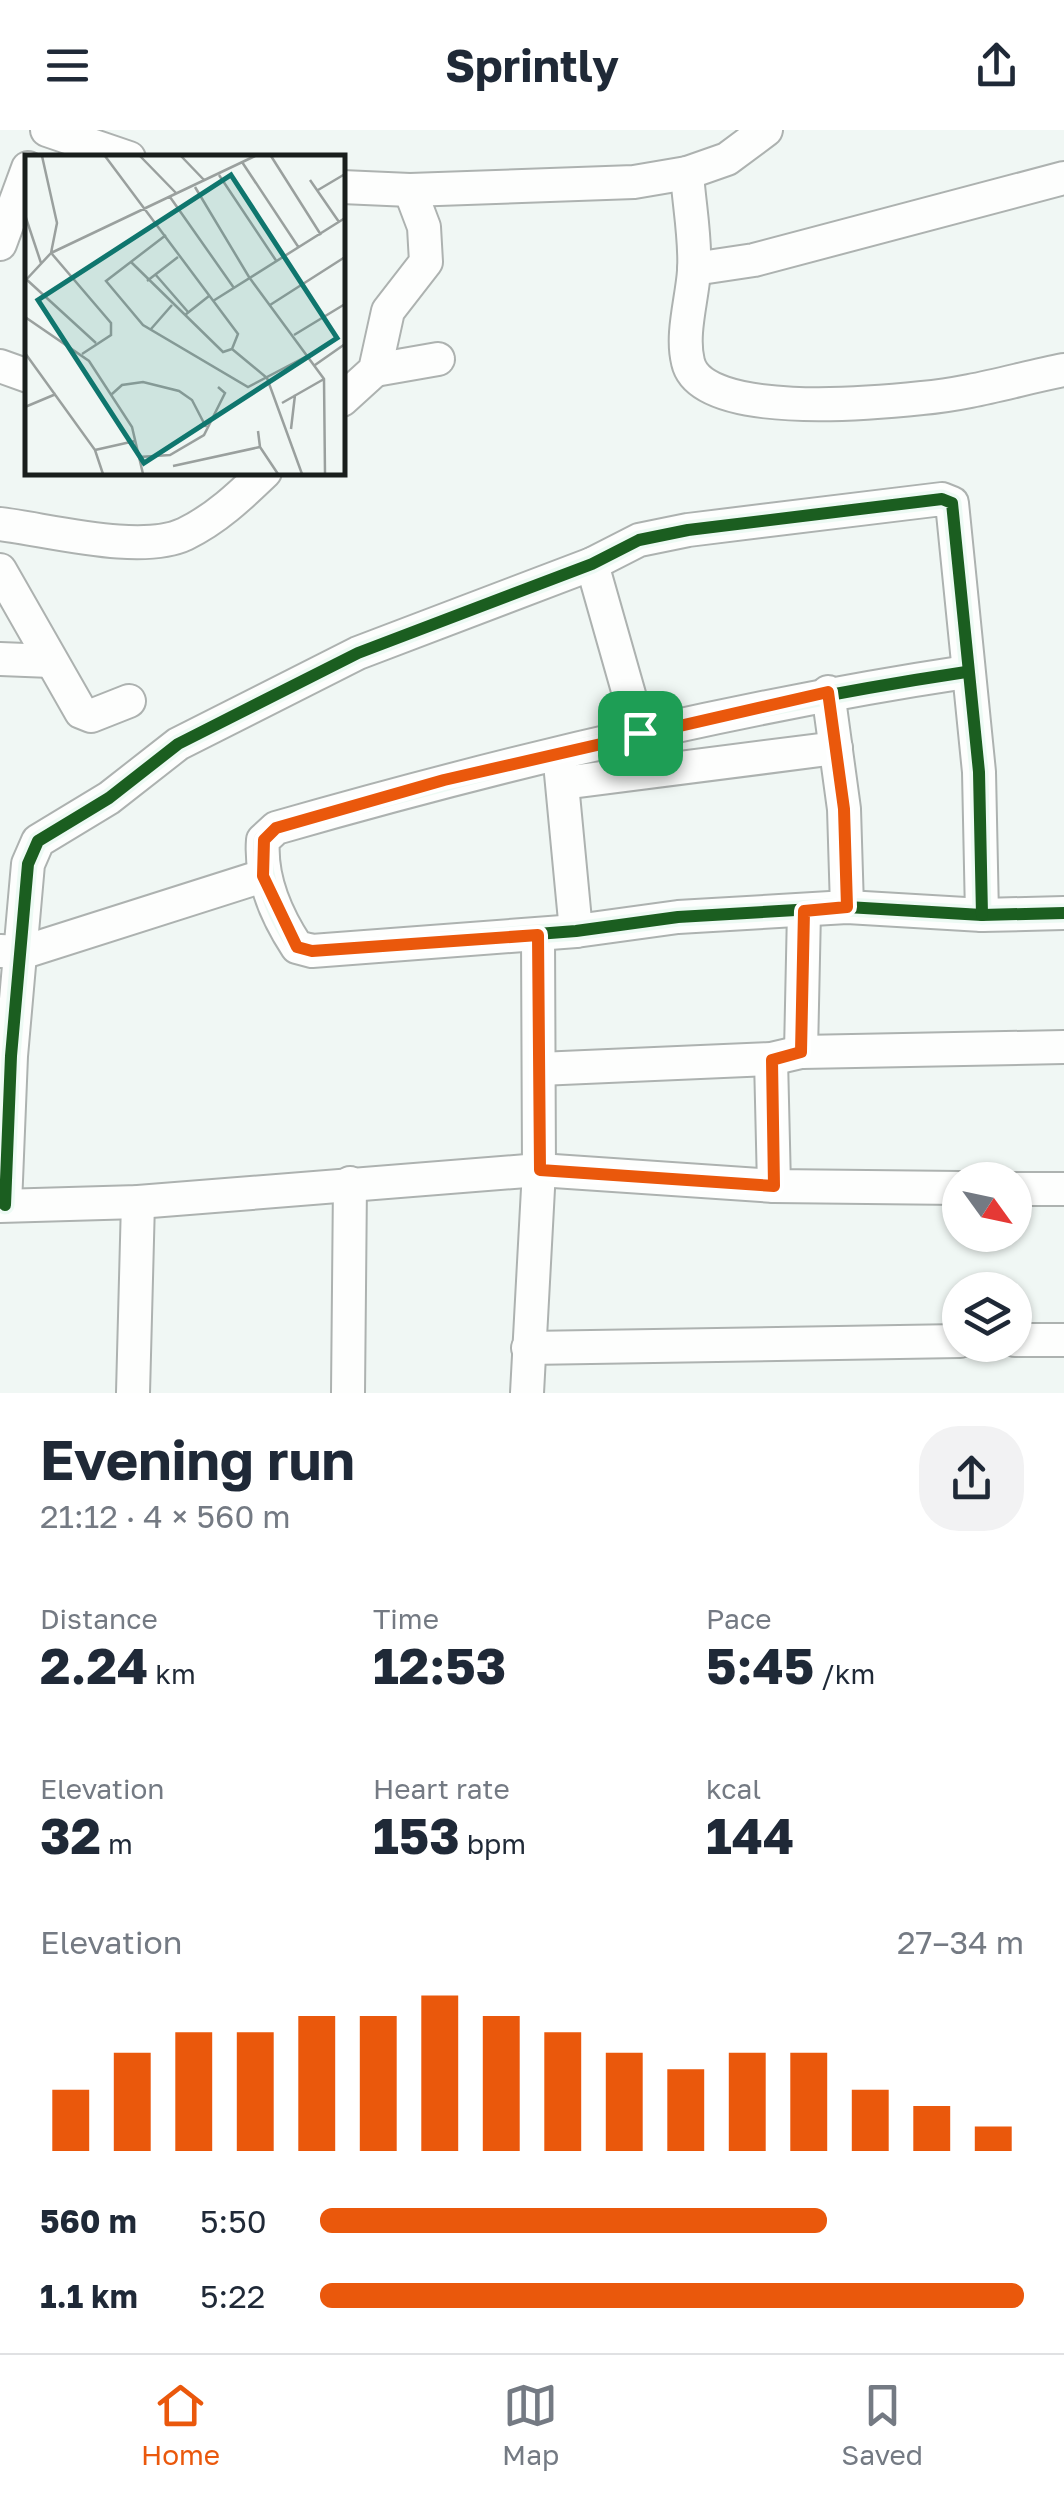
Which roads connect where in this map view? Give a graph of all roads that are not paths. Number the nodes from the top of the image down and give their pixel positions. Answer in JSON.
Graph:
{"nodes":[{"id":1,"x":44,"y":130,"type":"edge"},
{"id":2,"x":135,"y":130,"type":"edge"},
{"id":3,"x":766,"y":130,"type":"edge"},
{"id":4,"x":32,"y":155,"type":"edge"},
{"id":5,"x":121,"y":155,"type":"edge"},
{"id":6,"x":128,"y":155,"type":"edge"},
{"id":7,"x":687,"y":172,"type":"junction"},
{"id":8,"x":25,"y":176,"type":"edge"},
{"id":9,"x":1064,"y":178,"type":"edge"},
{"id":10,"x":345,"y":187,"type":"edge"},
{"id":11,"x":410,"y":190,"type":"junction"},
{"id":12,"x":0,"y":244,"type":"edge"},
{"id":13,"x":694,"y":269,"type":"junction"},
{"id":14,"x":438,"y":359,"type":"dead end"},
{"id":15,"x":0,"y":366,"type":"edge"},
{"id":16,"x":375,"y":370,"type":"junction"},
{"id":17,"x":1064,"y":370,"type":"edge"},
{"id":18,"x":25,"y":375,"type":"edge"},
{"id":19,"x":345,"y":397,"type":"edge"},
{"id":20,"x":262,"y":475,"type":"edge"},
{"id":21,"x":0,"y":524,"type":"edge"},
{"id":22,"x":592,"y":564,"type":"junction"},
{"id":23,"x":0,"y":570,"type":"edge"},
{"id":24,"x":0,"y":658,"type":"edge"},
{"id":25,"x":50,"y":661,"type":"junction"},
{"id":26,"x":966,"y":672,"type":"junction"},
{"id":27,"x":828,"y":692,"type":"junction"},
{"id":28,"x":128,"y":702,"type":"dead end"},
{"id":29,"x":640,"y":733,"type":"junction"},
{"id":30,"x":836,"y":748,"type":"junction"},
{"id":31,"x":561,"y":768,"type":"junction"},
{"id":32,"x":263,"y":876,"type":"junction"},
{"id":33,"x":847,"y":907,"type":"junction"},
{"id":34,"x":804,"y":911,"type":"junction"},
{"id":35,"x":1064,"y":913,"type":"edge"},
{"id":36,"x":982,"y":915,"type":"junction"},
{"id":37,"x":576,"y":931,"type":"junction"},
{"id":38,"x":538,"y":935,"type":"junction"},
{"id":39,"x":12,"y":952,"type":"edge"},
{"id":40,"x":1064,"y":1047,"type":"edge"},
{"id":41,"x":786,"y":1056,"type":"junction"},
{"id":42,"x":539,"y":1069,"type":"junction"},
{"id":43,"x":540,"y":1170,"type":"junction"},
{"id":44,"x":350,"y":1183,"type":"junction"},
{"id":45,"x":774,"y":1186,"type":"junction"},
{"id":46,"x":942,"y":1188,"type":"edge"},
{"id":47,"x":1032,"y":1189,"type":"edge"},
{"id":48,"x":1064,"y":1189,"type":"edge"},
{"id":49,"x":138,"y":1202,"type":"junction"},
{"id":50,"x":2,"y":1205,"type":"edge"},
{"id":51,"x":1032,"y":1340,"type":"edge"},
{"id":52,"x":1064,"y":1340,"type":"edge"},
{"id":53,"x":942,"y":1342,"type":"edge"},
{"id":54,"x":528,"y":1348,"type":"junction"},
{"id":55,"x":134,"y":1393,"type":"edge"},
{"id":56,"x":348,"y":1393,"type":"edge"},
{"id":57,"x":526,"y":1393,"type":"edge"}],
"edges":[{"from":1,"to":4,"type":"street"},
{"from":1,"to":5,"type":"street"},
{"from":2,"to":6,"type":"street"},
{"from":3,"to":7,"type":"street"},
{"from":7,"to":11,"type":"street"},
{"from":7,"to":13,"type":"street"},
{"from":8,"to":12,"type":"street"},
{"from":9,"to":13,"type":"street"},
{"from":10,"to":11,"type":"street"},
{"from":11,"to":16,"type":"street"},
{"from":13,"to":17,"type":"street"},
{"from":14,"to":16,"type":"street"},
{"from":15,"to":18,"type":"street"},
{"from":16,"to":19,"type":"street"},
{"from":20,"to":21,"type":"street"},
{"from":22,"to":26,"type":"street"},
{"from":22,"to":29,"type":"street"},
{"from":22,"to":39,"type":"street"},
{"from":23,"to":25,"type":"street"},
{"from":24,"to":25,"type":"street"},
{"from":25,"to":28,"type":"street"},
{"from":26,"to":27,"type":"street"},
{"from":26,"to":36,"type":"street"},
{"from":27,"to":29,"type":"street"},
{"from":27,"to":30,"type":"street"},
{"from":29,"to":31,"type":"street"},
{"from":30,"to":31,"type":"street"},
{"from":30,"to":33,"type":"street"},
{"from":31,"to":32,"type":"street"},
{"from":31,"to":37,"type":"street"},
{"from":32,"to":38,"type":"street"},
{"from":32,"to":39,"type":"street"},
{"from":33,"to":34,"type":"street"},
{"from":33,"to":36,"type":"street"},
{"from":34,"to":37,"type":"street"},
{"from":34,"to":41,"type":"street"},
{"from":35,"to":36,"type":"street"},
{"from":37,"to":38,"type":"street"},
{"from":38,"to":42,"type":"street"},
{"from":39,"to":50,"type":"street"},
{"from":40,"to":41,"type":"street"},
{"from":41,"to":42,"type":"street"},
{"from":41,"to":45,"type":"street"},
{"from":42,"to":43,"type":"street"},
{"from":43,"to":44,"type":"street"},
{"from":43,"to":45,"type":"street"},
{"from":43,"to":54,"type":"street"},
{"from":44,"to":49,"type":"street"},
{"from":44,"to":56,"type":"street"},
{"from":45,"to":46,"type":"street"},
{"from":47,"to":48,"type":"street"},
{"from":49,"to":50,"type":"street"},
{"from":49,"to":55,"type":"street"},
{"from":51,"to":52,"type":"street"},
{"from":53,"to":54,"type":"street"},
{"from":54,"to":57,"type":"street"}]}
